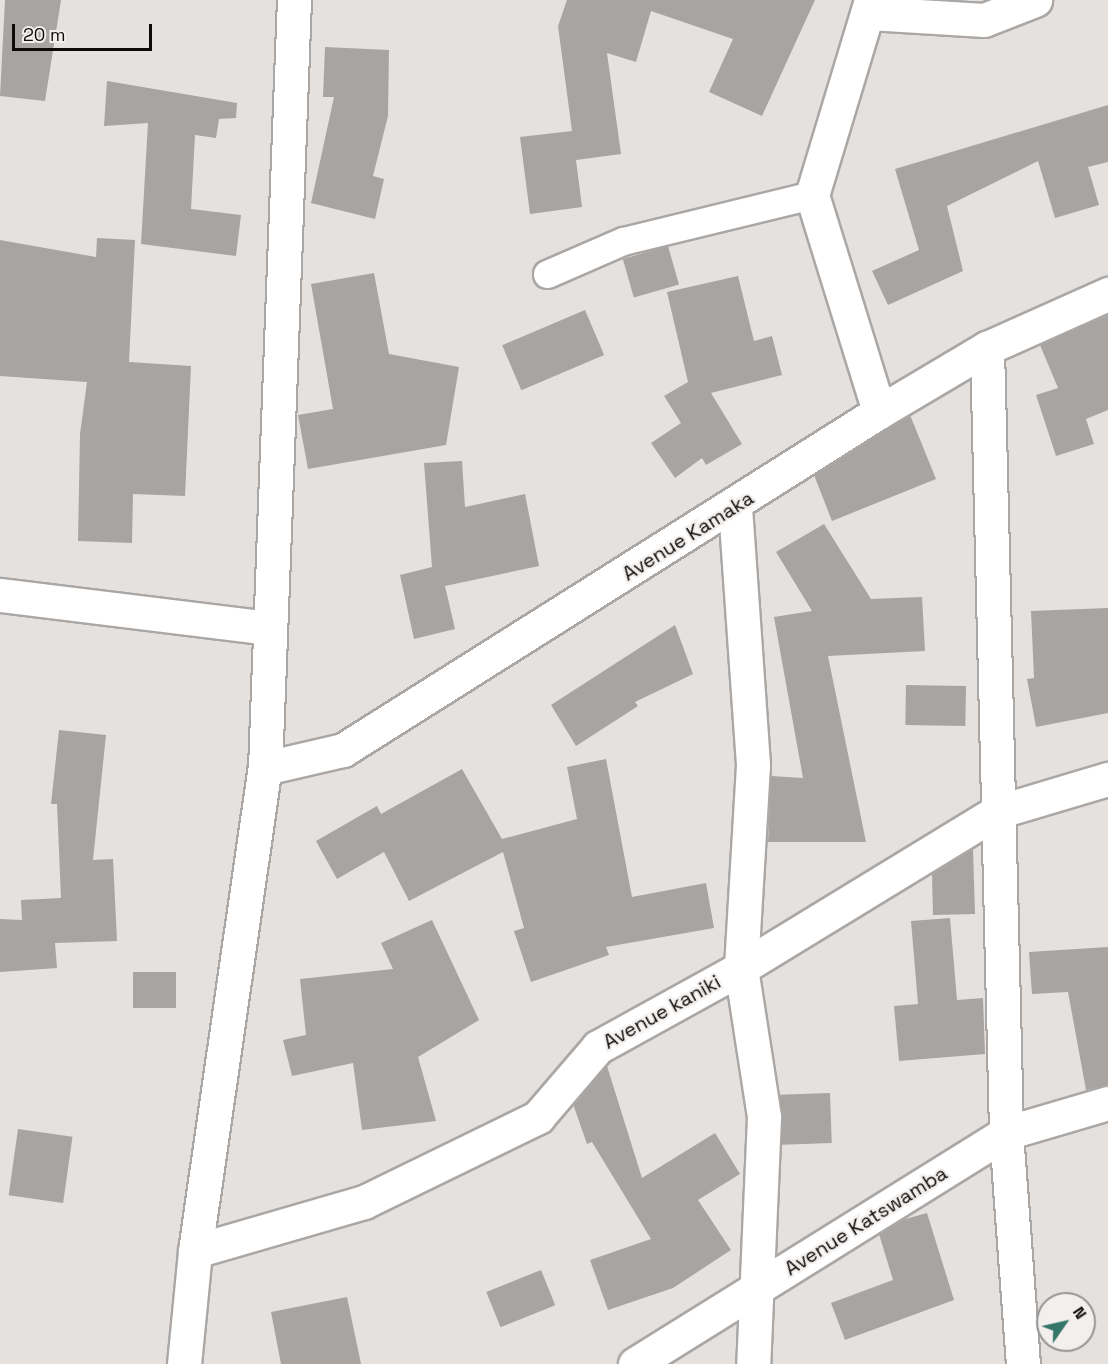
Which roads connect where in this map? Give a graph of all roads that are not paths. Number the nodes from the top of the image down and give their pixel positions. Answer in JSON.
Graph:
{"nodes":[{"id":1,"x":294,"y":0,"type":"edge"},
{"id":2,"x":1035,"y":0,"type":"edge"},
{"id":3,"x":870,"y":7,"type":"edge"},
{"id":4,"x":812,"y":195,"type":"junction"},
{"id":5,"x":547,"y":274,"type":"dead end"},
{"id":6,"x":1108,"y":294,"type":"edge"},
{"id":7,"x":987,"y":348,"type":"junction"},
{"id":8,"x":879,"y":412,"type":"junction"},
{"id":9,"x":735,"y":507,"type":"junction"},
{"id":10,"x":0,"y":595,"type":"edge"},
{"id":11,"x":268,"y":628,"type":"junction"},
{"id":12,"x":265,"y":768,"type":"junction"},
{"id":13,"x":1108,"y":779,"type":"edge"},
{"id":14,"x":997,"y":812,"type":"junction"},
{"id":15,"x":741,"y":968,"type":"junction"},
{"id":16,"x":1108,"y":1103,"type":"edge"},
{"id":17,"x":1005,"y":1133,"type":"junction"},
{"id":18,"x":195,"y":1251,"type":"junction"},
{"id":19,"x":759,"y":1287,"type":"junction"},
{"id":20,"x":184,"y":1364,"type":"edge"},
{"id":21,"x":635,"y":1364,"type":"edge"},
{"id":22,"x":753,"y":1364,"type":"edge"},
{"id":23,"x":1023,"y":1364,"type":"edge"}],
"edges":[{"from":1,"to":11,"type":"street"},
{"from":2,"to":3,"type":"street"},
{"from":3,"to":4,"type":"street"},
{"from":4,"to":5,"type":"lane"},
{"from":4,"to":8,"type":"street"},
{"from":6,"to":7,"type":"street","name":"Avenue Kamaka"},
{"from":7,"to":8,"type":"street","name":"Avenue Kamaka"},
{"from":7,"to":14,"type":"street"},
{"from":8,"to":9,"type":"street","name":"Avenue Kamaka"},
{"from":9,"to":12,"type":"street","name":"Avenue Kamaka"},
{"from":9,"to":15,"type":"street"},
{"from":10,"to":11,"type":"street"},
{"from":11,"to":12,"type":"street"},
{"from":12,"to":18,"type":"street"},
{"from":13,"to":14,"type":"street","name":"Avenue kaniki"},
{"from":14,"to":15,"type":"street","name":"Avenue kaniki"},
{"from":14,"to":17,"type":"street"},
{"from":15,"to":18,"type":"street","name":"Avenue kaniki"},
{"from":15,"to":19,"type":"street"},
{"from":16,"to":17,"type":"street","name":"Avenue Katswamba"},
{"from":17,"to":19,"type":"street","name":"Avenue Katswamba"},
{"from":17,"to":23,"type":"street"},
{"from":18,"to":20,"type":"street"},
{"from":19,"to":21,"type":"street","name":"Avenue Katswamba"},
{"from":19,"to":22,"type":"street"}]}
